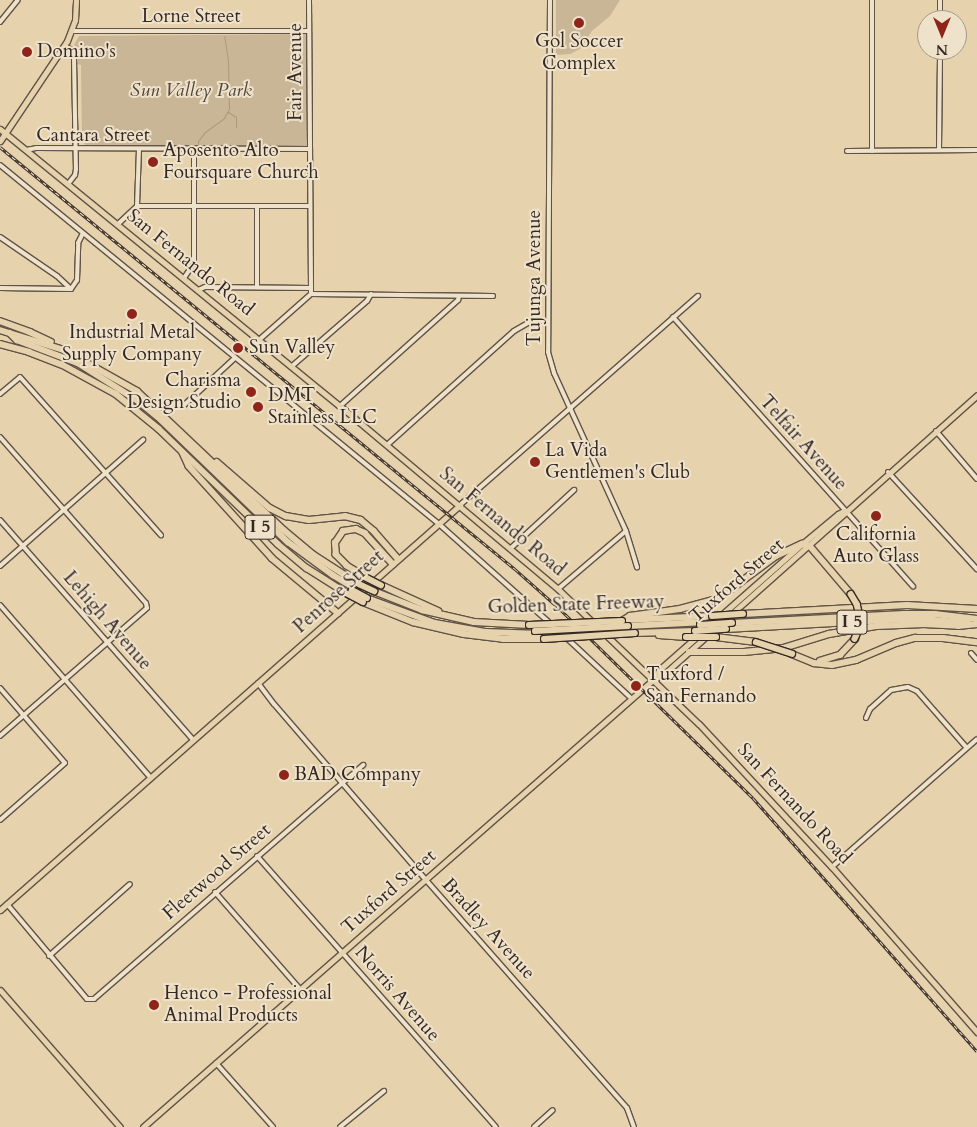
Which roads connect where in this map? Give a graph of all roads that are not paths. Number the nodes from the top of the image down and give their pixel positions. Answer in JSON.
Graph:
{"nodes":[{"id":1,"x":18,"y":0,"type":"edge"},
{"id":2,"x":76,"y":0,"type":"edge"},
{"id":3,"x":309,"y":0,"type":"edge"},
{"id":4,"x":550,"y":0,"type":"edge"},
{"id":5,"x":872,"y":0,"type":"edge"},
{"id":6,"x":0,"y":22,"type":"edge"},
{"id":7,"x":73,"y":30,"type":"junction"},
{"id":8,"x":309,"y":31,"type":"junction"},
{"id":9,"x":64,"y":46,"type":"junction"},
{"id":10,"x":940,"y":60,"type":"edge"},
{"id":11,"x":0,"y":129,"type":"edge"},
{"id":12,"x":5,"y":133,"type":"junction"},
{"id":13,"x":0,"y":141,"type":"edge"},
{"id":14,"x":75,"y":148,"type":"junction"},
{"id":15,"x":310,"y":149,"type":"junction"},
{"id":16,"x":26,"y":150,"type":"junction"},
{"id":17,"x":139,"y":150,"type":"junction"},
{"id":18,"x":194,"y":150,"type":"junction"},
{"id":19,"x":939,"y":150,"type":"junction"},
{"id":20,"x":977,"y":150,"type":"edge"},
{"id":21,"x":847,"y":151,"type":"dead end"},
{"id":22,"x":872,"y":151,"type":"junction"},
{"id":23,"x":0,"y":165,"type":"edge"},
{"id":24,"x":68,"y":184,"type":"junction"},
{"id":25,"x":137,"y":206,"type":"junction"},
{"id":26,"x":194,"y":206,"type":"junction"},
{"id":27,"x":257,"y":206,"type":"junction"},
{"id":28,"x":310,"y":206,"type":"junction"},
{"id":29,"x":118,"y":224,"type":"junction"},
{"id":30,"x":82,"y":233,"type":"junction"},
{"id":31,"x":0,"y":237,"type":"edge"},
{"id":32,"x":184,"y":278,"type":"junction"},
{"id":33,"x":257,"y":287,"type":"junction"},
{"id":34,"x":0,"y":288,"type":"edge"},
{"id":35,"x":311,"y":288,"type":"junction"},
{"id":36,"x":71,"y":289,"type":"junction"},
{"id":37,"x":198,"y":290,"type":"junction"},
{"id":38,"x":311,"y":294,"type":"junction"},
{"id":39,"x":371,"y":294,"type":"junction"},
{"id":40,"x":459,"y":296,"type":"junction"},
{"id":41,"x":493,"y":296,"type":"dead end"},
{"id":42,"x":698,"y":296,"type":"dead end"},
{"id":43,"x":673,"y":318,"type":"junction"},
{"id":44,"x":0,"y":321,"type":"edge"},
{"id":45,"x":547,"y":321,"type":"junction"},
{"id":46,"x":0,"y":330,"type":"edge"},
{"id":47,"x":9,"y":332,"type":"junction"},
{"id":48,"x":259,"y":340,"type":"junction"},
{"id":49,"x":0,"y":344,"type":"edge"},
{"id":50,"x":0,"y":348,"type":"edge"},
{"id":51,"x":64,"y":350,"type":"junction"},
{"id":52,"x":31,"y":352,"type":"junction"},
{"id":53,"x":235,"y":358,"type":"junction"},
{"id":54,"x":291,"y":367,"type":"junction"},
{"id":55,"x":0,"y":394,"type":"edge"},
{"id":56,"x":977,"y":395,"type":"edge"},
{"id":57,"x":340,"y":406,"type":"junction"},
{"id":58,"x":182,"y":407,"type":"dead end"},
{"id":59,"x":571,"y":409,"type":"junction"},
{"id":60,"x":936,"y":431,"type":"junction"},
{"id":61,"x":0,"y":437,"type":"edge"},
{"id":62,"x":143,"y":440,"type":"dead end"},
{"id":63,"x":387,"y":445,"type":"junction"},
{"id":64,"x":180,"y":449,"type":"junction"},
{"id":65,"x":201,"y":450,"type":"junction"},
{"id":66,"x":107,"y":472,"type":"junction"},
{"id":67,"x":888,"y":472,"type":"junction"},
{"id":68,"x":977,"y":478,"type":"edge"},
{"id":69,"x":574,"y":490,"type":"dead end"},
{"id":70,"x":460,"y":505,"type":"junction"},
{"id":71,"x":64,"y":510,"type":"junction"},
{"id":72,"x":845,"y":511,"type":"junction"},
{"id":73,"x":0,"y":520,"type":"edge"},
{"id":74,"x":439,"y":524,"type":"junction"},
{"id":75,"x":626,"y":531,"type":"junction"},
{"id":76,"x":161,"y":535,"type":"dead end"},
{"id":77,"x":802,"y":544,"type":"junction"},
{"id":78,"x":23,"y":546,"type":"junction"},
{"id":79,"x":810,"y":546,"type":"junction"},
{"id":80,"x":511,"y":548,"type":"junction"},
{"id":81,"x":395,"y":562,"type":"junction"},
{"id":82,"x":780,"y":563,"type":"junction"},
{"id":83,"x":0,"y":566,"type":"edge"},
{"id":84,"x":637,"y":568,"type":"dead end"},
{"id":85,"x":977,"y":568,"type":"edge"},
{"id":86,"x":774,"y":578,"type":"junction"},
{"id":87,"x":913,"y":586,"type":"dead end"},
{"id":88,"x":354,"y":589,"type":"junction"},
{"id":89,"x":558,"y":589,"type":"junction"},
{"id":90,"x":368,"y":597,"type":"junction"},
{"id":91,"x":0,"y":605,"type":"edge"},
{"id":92,"x":977,"y":609,"type":"edge"},
{"id":93,"x":338,"y":613,"type":"junction"},
{"id":94,"x":447,"y":616,"type":"junction"},
{"id":95,"x":977,"y":617,"type":"edge"},
{"id":96,"x":622,"y":621,"type":"junction"},
{"id":97,"x":977,"y":624,"type":"edge"},
{"id":98,"x":631,"y":629,"type":"junction"},
{"id":99,"x":645,"y":633,"type":"junction"},
{"id":100,"x":539,"y":634,"type":"junction"},
{"id":101,"x":977,"y":642,"type":"edge"},
{"id":102,"x":108,"y":643,"type":"junction"},
{"id":103,"x":689,"y":652,"type":"junction"},
{"id":104,"x":971,"y":653,"type":"dead end"},
{"id":105,"x":792,"y":654,"type":"junction"},
{"id":106,"x":977,"y":660,"type":"edge"},
{"id":107,"x":66,"y":679,"type":"junction"},
{"id":108,"x":654,"y":679,"type":"junction"},
{"id":109,"x":258,"y":683,"type":"junction"},
{"id":110,"x":0,"y":688,"type":"edge"},
{"id":111,"x":633,"y":699,"type":"junction"},
{"id":112,"x":23,"y":715,"type":"junction"},
{"id":113,"x":866,"y":718,"type":"dead end"},
{"id":114,"x":0,"y":736,"type":"edge"},
{"id":115,"x":977,"y":739,"type":"edge"},
{"id":116,"x":193,"y":740,"type":"junction"},
{"id":117,"x":966,"y":747,"type":"junction"},
{"id":118,"x":363,"y":765,"type":"dead end"},
{"id":119,"x":150,"y":777,"type":"junction"},
{"id":120,"x":342,"y":782,"type":"junction"},
{"id":121,"x":0,"y":820,"type":"edge"},
{"id":122,"x":257,"y":856,"type":"junction"},
{"id":123,"x":832,"y":866,"type":"junction"},
{"id":124,"x":426,"y":880,"type":"junction"},
{"id":125,"x":130,"y":884,"type":"dead end"},
{"id":126,"x":215,"y":892,"type":"junction"},
{"id":127,"x":7,"y":904,"type":"junction"},
{"id":128,"x":0,"y":910,"type":"edge"},
{"id":129,"x":343,"y":952,"type":"junction"},
{"id":130,"x":49,"y":956,"type":"junction"},
{"id":131,"x":300,"y":989,"type":"junction"},
{"id":132,"x":0,"y":990,"type":"edge"},
{"id":133,"x":977,"y":1032,"type":"edge"},
{"id":134,"x":216,"y":1063,"type":"junction"},
{"id":135,"x":384,"y":1091,"type":"dead end"},
{"id":136,"x":553,"y":1110,"type":"dead end"},
{"id":137,"x":120,"y":1127,"type":"edge"},
{"id":138,"x":143,"y":1127,"type":"edge"},
{"id":139,"x":273,"y":1127,"type":"edge"},
{"id":140,"x":340,"y":1127,"type":"edge"},
{"id":141,"x":496,"y":1127,"type":"edge"},
{"id":142,"x":534,"y":1127,"type":"edge"},
{"id":143,"x":634,"y":1127,"type":"edge"}],
"edges":[{"from":1,"to":6,"type":"street"},
{"from":2,"to":7,"type":"main road"},
{"from":3,"to":8,"type":"street","name":"Fair Avenue"},
{"from":4,"to":45,"type":"street","name":"Tujunga Avenue"},
{"from":5,"to":22,"type":"street"},
{"from":7,"to":8,"type":"street","name":"Lorne Street"},
{"from":7,"to":9,"type":"main road"},
{"from":8,"to":15,"type":"street","name":"Fair Avenue"},
{"from":9,"to":12,"type":"main road"},
{"from":9,"to":14,"type":"street"},
{"from":10,"to":19,"type":"street"},
{"from":11,"to":12,"type":"main road","name":"San Fernando Road"},
{"from":12,"to":13,"type":"main road"},
{"from":12,"to":16,"type":"main road","name":"San Fernando Road"},
{"from":14,"to":16,"type":"street","name":"Cantara Street"},
{"from":14,"to":17,"type":"street","name":"Cantara Street"},
{"from":14,"to":24,"type":"street"},
{"from":15,"to":18,"type":"street","name":"Cantara Street"},
{"from":15,"to":28,"type":"street","name":"Fair Avenue"},
{"from":16,"to":24,"type":"main road","name":"San Fernando Road"},
{"from":17,"to":18,"type":"street","name":"Cantara Street"},
{"from":17,"to":25,"type":"street"},
{"from":18,"to":26,"type":"street"},
{"from":19,"to":20,"type":"street"},
{"from":19,"to":22,"type":"street"},
{"from":21,"to":22,"type":"street"},
{"from":23,"to":30,"type":"street"},
{"from":24,"to":29,"type":"main road","name":"San Fernando Road"},
{"from":25,"to":26,"type":"street"},
{"from":25,"to":29,"type":"street"},
{"from":26,"to":27,"type":"street"},
{"from":26,"to":32,"type":"street"},
{"from":27,"to":28,"type":"street"},
{"from":27,"to":33,"type":"street"},
{"from":28,"to":35,"type":"street","name":"Fair Avenue"},
{"from":29,"to":32,"type":"main road","name":"San Fernando Road"},
{"from":30,"to":36,"type":"street"},
{"from":30,"to":53,"type":"street"},
{"from":31,"to":36,"type":"street"},
{"from":32,"to":37,"type":"main road","name":"San Fernando Road"},
{"from":33,"to":35,"type":"street"},
{"from":33,"to":37,"type":"street"},
{"from":34,"to":36,"type":"street"},
{"from":35,"to":38,"type":"street","name":"Fair Avenue"},
{"from":37,"to":48,"type":"main road","name":"San Fernando Road"},
{"from":38,"to":39,"type":"street"},
{"from":38,"to":48,"type":"street"},
{"from":39,"to":40,"type":"street"},
{"from":39,"to":54,"type":"street"},
{"from":40,"to":41,"type":"street"},
{"from":40,"to":57,"type":"street"},
{"from":42,"to":43,"type":"street","name":"Penrose Street"},
{"from":43,"to":59,"type":"street","name":"Penrose Street"},
{"from":43,"to":72,"type":"street","name":"Telfair Avenue"},
{"from":44,"to":51,"type":"highway"},
{"from":45,"to":59,"type":"street","name":"Tujunga Avenue"},
{"from":45,"to":63,"type":"street"},
{"from":46,"to":47,"type":"highway","name":"Golden State Freeway","number":"I 5"},
{"from":47,"to":51,"type":"highway","name":"Golden State Freeway","number":"I 5"},
{"from":47,"to":88,"type":"highway"},
{"from":48,"to":54,"type":"main road","name":"San Fernando Road"},
{"from":49,"to":52,"type":"highway","name":"Golden State Freeway","number":"I 5"},
{"from":50,"to":52,"type":"highway"},
{"from":51,"to":65,"type":"highway","name":"Golden State Freeway","number":"I 5"},
{"from":52,"to":64,"type":"highway","name":"Golden State Freeway","number":"I 5"},
{"from":52,"to":88,"type":"highway"},
{"from":53,"to":58,"type":"street"},
{"from":53,"to":74,"type":"street"},
{"from":54,"to":57,"type":"main road","name":"San Fernando Road"},
{"from":55,"to":66,"type":"street"},
{"from":56,"to":60,"type":"main road","name":"Tuxford Street"},
{"from":57,"to":63,"type":"main road","name":"San Fernando Road"},
{"from":59,"to":70,"type":"street","name":"Penrose Street"},
{"from":59,"to":75,"type":"street","name":"Tujunga Avenue"},
{"from":60,"to":67,"type":"main road","name":"Tuxford Street"},
{"from":60,"to":68,"type":"street"},
{"from":61,"to":71,"type":"street"},
{"from":62,"to":66,"type":"street"},
{"from":63,"to":70,"type":"main road","name":"San Fernando Road"},
{"from":64,"to":88,"type":"highway","name":"Golden State Freeway","number":"I 5"},
{"from":64,"to":93,"type":"highway"},
{"from":65,"to":81,"type":"highway"},
{"from":65,"to":88,"type":"highway","name":"Golden State Freeway","number":"I 5"},
{"from":66,"to":71,"type":"street"},
{"from":66,"to":76,"type":"street"},
{"from":67,"to":72,"type":"main road","name":"Tuxford Street"},
{"from":67,"to":85,"type":"street"},
{"from":69,"to":80,"type":"street"},
{"from":70,"to":74,"type":"main road","name":"Penrose Street"},
{"from":70,"to":80,"type":"main road","name":"San Fernando Road"},
{"from":71,"to":78,"type":"street"},
{"from":71,"to":102,"type":"street"},
{"from":72,"to":77,"type":"main road","name":"Tuxford Street"},
{"from":72,"to":79,"type":"main road","name":"Tuxford Street"},
{"from":72,"to":87,"type":"street","name":"Telfair Avenue"},
{"from":73,"to":78,"type":"street","name":"Lehigh Avenue"},
{"from":74,"to":81,"type":"main road","name":"Penrose Street"},
{"from":74,"to":111,"type":"street"},
{"from":75,"to":84,"type":"street","name":"Tujunga Avenue"},
{"from":75,"to":89,"type":"street"},
{"from":77,"to":79,"type":"highway"},
{"from":77,"to":82,"type":"main road","name":"Tuxford Street"},
{"from":77,"to":96,"type":"highway"},
{"from":78,"to":83,"type":"street"},
{"from":78,"to":102,"type":"street","name":"Lehigh Avenue"},
{"from":79,"to":86,"type":"main road","name":"Tuxford Street"},
{"from":79,"to":105,"type":"highway","bridge":true},
{"from":80,"to":89,"type":"main road","name":"San Fernando Road"},
{"from":81,"to":93,"type":"main road","name":"Penrose Street"},
{"from":81,"to":94,"type":"highway","bridge":true},
{"from":82,"to":86,"type":"main road"},
{"from":82,"to":108,"type":"main road","name":"Tuxford Street"},
{"from":86,"to":103,"type":"main road","name":"Tuxford Street"},
{"from":88,"to":90,"type":"highway","name":"Golden State Freeway","number":"I 5","bridge":true},
{"from":88,"to":90,"type":"highway","name":"Golden State Freeway","number":"I 5","bridge":true},
{"from":89,"to":108,"type":"main road","name":"San Fernando Road"},
{"from":90,"to":94,"type":"highway","name":"Golden State Freeway","number":"I 5"},
{"from":90,"to":100,"type":"highway"},
{"from":90,"to":100,"type":"highway","name":"Golden State Freeway","number":"I 5"},
{"from":91,"to":107,"type":"street"},
{"from":92,"to":96,"type":"highway","name":"Golden State Freeway","number":"I 5","bridge":true},
{"from":93,"to":109,"type":"main road","name":"Penrose Street"},
{"from":94,"to":96,"type":"highway","name":"Golden State Freeway","number":"I 5","bridge":true},
{"from":95,"to":98,"type":"highway","bridge":true},
{"from":97,"to":99,"type":"highway","name":"Golden State Freeway","number":"I 5","bridge":true},
{"from":97,"to":103,"type":"highway"},
{"from":98,"to":99,"type":"highway","name":"Golden State Freeway","number":"I 5"},
{"from":98,"to":100,"type":"highway","name":"Golden State Freeway","number":"I 5","bridge":true},
{"from":98,"to":100,"type":"highway","bridge":true},
{"from":99,"to":105,"type":"highway","bridge":true},
{"from":101,"to":105,"type":"highway"},
{"from":102,"to":107,"type":"street"},
{"from":102,"to":116,"type":"street","name":"Lehigh Avenue"},
{"from":103,"to":108,"type":"main road","name":"Tuxford Street"},
{"from":104,"to":106,"type":"street"},
{"from":107,"to":112,"type":"street"},
{"from":107,"to":119,"type":"street"},
{"from":108,"to":111,"type":"main road","name":"Tuxford Street"},
{"from":108,"to":123,"type":"main road","name":"San Fernando Road"},
{"from":109,"to":116,"type":"main road","name":"Penrose Street"},
{"from":109,"to":120,"type":"street","name":"Bradley Avenue"},
{"from":110,"to":112,"type":"street"},
{"from":111,"to":124,"type":"main road","name":"Tuxford Street"},
{"from":112,"to":114,"type":"street"},
{"from":112,"to":121,"type":"street"},
{"from":113,"to":117,"type":"street"},
{"from":115,"to":117,"type":"street"},
{"from":116,"to":119,"type":"main road","name":"Penrose Street"},
{"from":117,"to":123,"type":"street"},
{"from":118,"to":120,"type":"street","name":"Fleetwood Street"},
{"from":119,"to":127,"type":"main road","name":"Penrose Street"},
{"from":120,"to":122,"type":"street","name":"Fleetwood Street"},
{"from":120,"to":124,"type":"street","name":"Bradley Avenue"},
{"from":122,"to":126,"type":"street","name":"Fleetwood Street"},
{"from":122,"to":129,"type":"street","name":"Norris Avenue"},
{"from":123,"to":133,"type":"main road","name":"San Fernando Road"},
{"from":124,"to":129,"type":"main road","name":"Tuxford Street"},
{"from":124,"to":143,"type":"street","name":"Bradley Avenue"},
{"from":125,"to":130,"type":"street"},
{"from":126,"to":130,"type":"street","name":"Fleetwood Street"},
{"from":126,"to":131,"type":"street"},
{"from":127,"to":128,"type":"main road","name":"Penrose Street"},
{"from":127,"to":130,"type":"street"},
{"from":129,"to":131,"type":"main road","name":"Tuxford Street"},
{"from":129,"to":141,"type":"street","name":"Norris Avenue"},
{"from":131,"to":134,"type":"main road","name":"Tuxford Street"},
{"from":132,"to":137,"type":"main road"},
{"from":134,"to":138,"type":"main road","name":"Tuxford Street"},
{"from":134,"to":139,"type":"street"},
{"from":135,"to":140,"type":"street"},
{"from":136,"to":142,"type":"street"}]}
